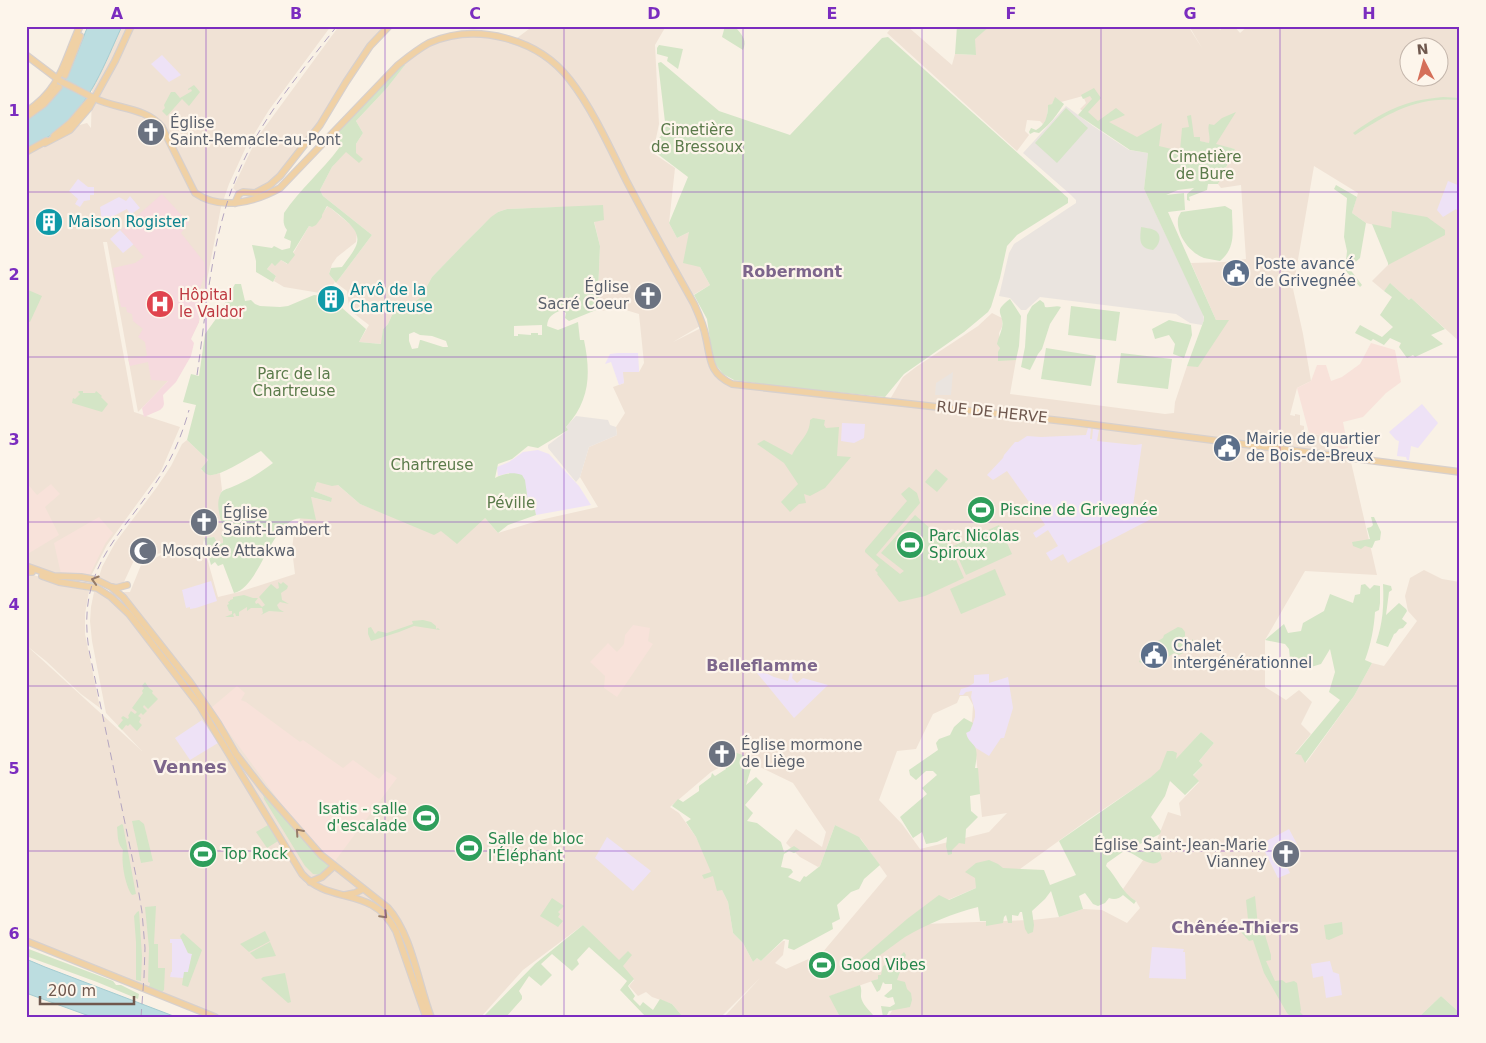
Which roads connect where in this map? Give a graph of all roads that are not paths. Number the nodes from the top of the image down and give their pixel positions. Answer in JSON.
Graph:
{"nodes":[{"id":1,"x":81,"y":26,"type":"edge"},
{"id":2,"x":130,"y":26,"type":"edge"},
{"id":3,"x":389,"y":26,"type":"edge"},
{"id":4,"x":26,"y":55,"type":"edge"},
{"id":5,"x":65,"y":75,"type":"dead end"},
{"id":6,"x":60,"y":82,"type":"junction"},
{"id":7,"x":96,"y":90,"type":"dead end"},
{"id":8,"x":91,"y":99,"type":"junction"},
{"id":9,"x":26,"y":112,"type":"edge"},
{"id":10,"x":26,"y":117,"type":"edge"},
{"id":11,"x":26,"y":152,"type":"edge"},
{"id":12,"x":235,"y":203,"type":"junction"},
{"id":13,"x":1460,"y":472,"type":"edge"},
{"id":14,"x":26,"y":566,"type":"edge"},
{"id":15,"x":28,"y":571,"type":"edge"},
{"id":16,"x":127,"y":585,"type":"dead end"},
{"id":17,"x":111,"y":587,"type":"junction"},
{"id":18,"x":188,"y":685,"type":"junction"},
{"id":19,"x":334,"y":866,"type":"junction"},
{"id":20,"x":320,"y":877,"type":"junction"},
{"id":21,"x":310,"y":882,"type":"junction"},
{"id":22,"x":355,"y":883,"type":"junction"},
{"id":23,"x":319,"y":887,"type":"junction"},
{"id":24,"x":363,"y":889,"type":"junction"},
{"id":25,"x":351,"y":894,"type":"junction"},
{"id":26,"x":340,"y":895,"type":"junction"},
{"id":27,"x":26,"y":940,"type":"edge"},
{"id":28,"x":215,"y":1017,"type":"edge"},
{"id":29,"x":426,"y":1017,"type":"edge"},
{"id":30,"x":431,"y":1017,"type":"edge"}],
"edges":[{"from":1,"to":5,"type":"main road"},
{"from":1,"to":6,"type":"main road"},
{"from":2,"to":7,"type":"main road"},
{"from":2,"to":8,"type":"main road"},
{"from":3,"to":12,"type":"main road"},
{"from":4,"to":6,"type":"main road"},
{"from":6,"to":8,"type":"main road"},
{"from":6,"to":9,"type":"main road"},
{"from":6,"to":10,"type":"main road"},
{"from":8,"to":11,"type":"main road"},
{"from":8,"to":12,"type":"main road"},
{"from":12,"to":13,"type":"main road","name":"RUE DE HERVE"},
{"from":17,"to":14,"type":"main road","one_way":true},
{"from":15,"to":18,"type":"main road"},
{"from":16,"to":17,"type":"main road"},
{"from":17,"to":18,"type":"main road"},
{"from":19,"to":18,"type":"main road","one_way":true},
{"from":18,"to":21,"type":"main road"},
{"from":19,"to":20,"type":"main road"},
{"from":19,"to":22,"type":"main road"},
{"from":20,"to":21,"type":"main road"},
{"from":20,"to":23,"type":"main road"},
{"from":21,"to":23,"type":"main road"},
{"from":22,"to":24,"type":"main road"},
{"from":22,"to":25,"type":"main road"},
{"from":23,"to":26,"type":"main road"},
{"from":24,"to":25,"type":"main road"},
{"from":24,"to":30,"type":"main road"},
{"from":25,"to":26,"type":"main road"},
{"from":26,"to":29,"type":"main road","one_way":true},
{"from":27,"to":28,"type":"main road"}]}
